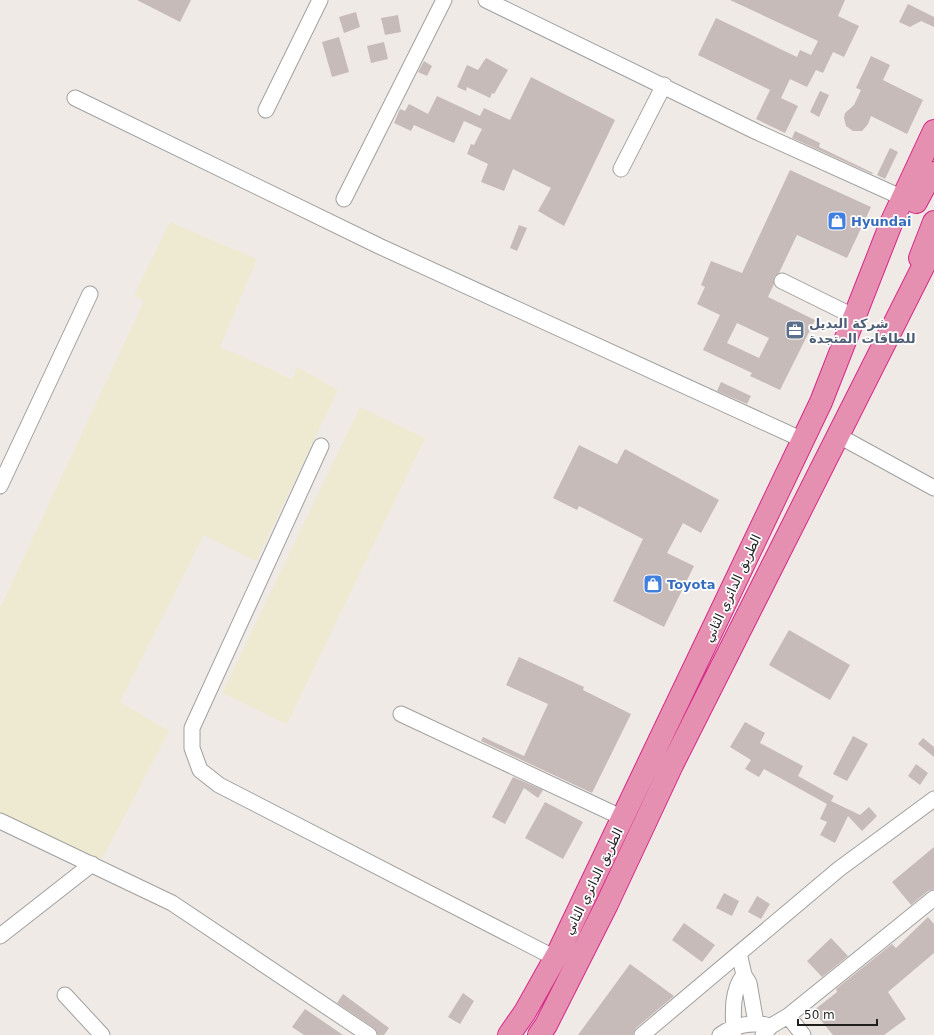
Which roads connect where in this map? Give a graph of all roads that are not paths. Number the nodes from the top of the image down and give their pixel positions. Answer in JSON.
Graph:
{"nodes":[{"id":1,"x":320,"y":0,"type":"edge"},
{"id":2,"x":444,"y":0,"type":"edge"},
{"id":3,"x":486,"y":0,"type":"edge"},
{"id":4,"x":664,"y":85,"type":"junction"},
{"id":5,"x":75,"y":98,"type":"dead end"},
{"id":6,"x":266,"y":110,"type":"dead end"},
{"id":7,"x":934,"y":131,"type":"edge"},
{"id":8,"x":621,"y":169,"type":"dead end"},
{"id":9,"x":934,"y":173,"type":"edge"},
{"id":10,"x":903,"y":198,"type":"junction"},
{"id":11,"x":344,"y":199,"type":"dead end"},
{"id":12,"x":934,"y":222,"type":"edge"},
{"id":13,"x":934,"y":245,"type":"edge"},
{"id":14,"x":782,"y":281,"type":"dead end"},
{"id":15,"x":90,"y":294,"type":"dead end"},
{"id":16,"x":855,"y":317,"type":"junction"},
{"id":17,"x":896,"y":319,"type":"junction"},
{"id":18,"x":821,"y":402,"type":"junction"},
{"id":19,"x":839,"y":436,"type":"junction"},
{"id":20,"x":803,"y":440,"type":"junction"},
{"id":21,"x":321,"y":446,"type":"dead end"},
{"id":22,"x":0,"y":486,"type":"edge"},
{"id":23,"x":934,"y":488,"type":"edge"},
{"id":24,"x":401,"y":714,"type":"dead end"},
{"id":25,"x":934,"y":799,"type":"edge"},
{"id":26,"x":623,"y":818,"type":"junction"},
{"id":27,"x":0,"y":821,"type":"edge"},
{"id":28,"x":92,"y":864,"type":"junction"},
{"id":29,"x":934,"y":898,"type":"edge"},
{"id":30,"x":0,"y":936,"type":"edge"},
{"id":31,"x":739,"y":953,"type":"junction"},
{"id":32,"x":555,"y":958,"type":"junction"},
{"id":33,"x":744,"y":975,"type":"junction"},
{"id":34,"x":65,"y":995,"type":"dead end"},
{"id":35,"x":788,"y":1016,"type":"junction"},
{"id":36,"x":764,"y":1028,"type":"edge"},
{"id":37,"x":734,"y":1030,"type":"edge"},
{"id":38,"x":546,"y":1032,"type":"edge"},
{"id":39,"x":102,"y":1035,"type":"edge"},
{"id":40,"x":369,"y":1035,"type":"edge"},
{"id":41,"x":509,"y":1035,"type":"edge"},
{"id":42,"x":642,"y":1035,"type":"edge"},
{"id":43,"x":720,"y":1035,"type":"edge"},
{"id":44,"x":803,"y":1035,"type":"edge"}],
"edges":[{"from":1,"to":6,"type":"street"},
{"from":2,"to":11,"type":"street"},
{"from":3,"to":4,"type":"street"},
{"from":4,"to":8,"type":"street"},
{"from":4,"to":10,"type":"street"},
{"from":5,"to":20,"type":"street"},
{"from":7,"to":10,"type":"highway","name":"الطريق الدائري الثاني"},
{"from":9,"to":18,"type":"highway"},
{"from":10,"to":16,"type":"highway","name":"الطريق الدائري الثاني"},
{"from":12,"to":17,"type":"highway"},
{"from":13,"to":17,"type":"highway","name":"الطريق الدائري الثاني"},
{"from":14,"to":16,"type":"street"},
{"from":15,"to":22,"type":"street"},
{"from":16,"to":18,"type":"highway","name":"الطريق الدائري الثاني"},
{"from":17,"to":19,"type":"highway","name":"الطريق الدائري الثاني"},
{"from":18,"to":20,"type":"highway","name":"الطريق الدائري الثاني"},
{"from":19,"to":23,"type":"street"},
{"from":19,"to":38,"type":"highway","name":"الطريق الدائري الثاني"},
{"from":20,"to":26,"type":"highway","name":"الطريق الدائري الثاني"},
{"from":21,"to":32,"type":"street"},
{"from":24,"to":26,"type":"street"},
{"from":25,"to":31,"type":"street"},
{"from":26,"to":32,"type":"highway","name":"الطريق الدائري الثاني"},
{"from":27,"to":28,"type":"street"},
{"from":28,"to":30,"type":"street"},
{"from":28,"to":40,"type":"street"},
{"from":29,"to":35,"type":"street"},
{"from":31,"to":33,"type":"street"},
{"from":31,"to":42,"type":"street"},
{"from":32,"to":41,"type":"highway","name":"الطريق الدائري الثاني"},
{"from":33,"to":36,"type":"street"},
{"from":33,"to":37,"type":"street"},
{"from":34,"to":39,"type":"street"},
{"from":35,"to":36,"type":"street"},
{"from":35,"to":44,"type":"street"},
{"from":36,"to":37,"type":"street"},
{"from":37,"to":43,"type":"street"}]}
